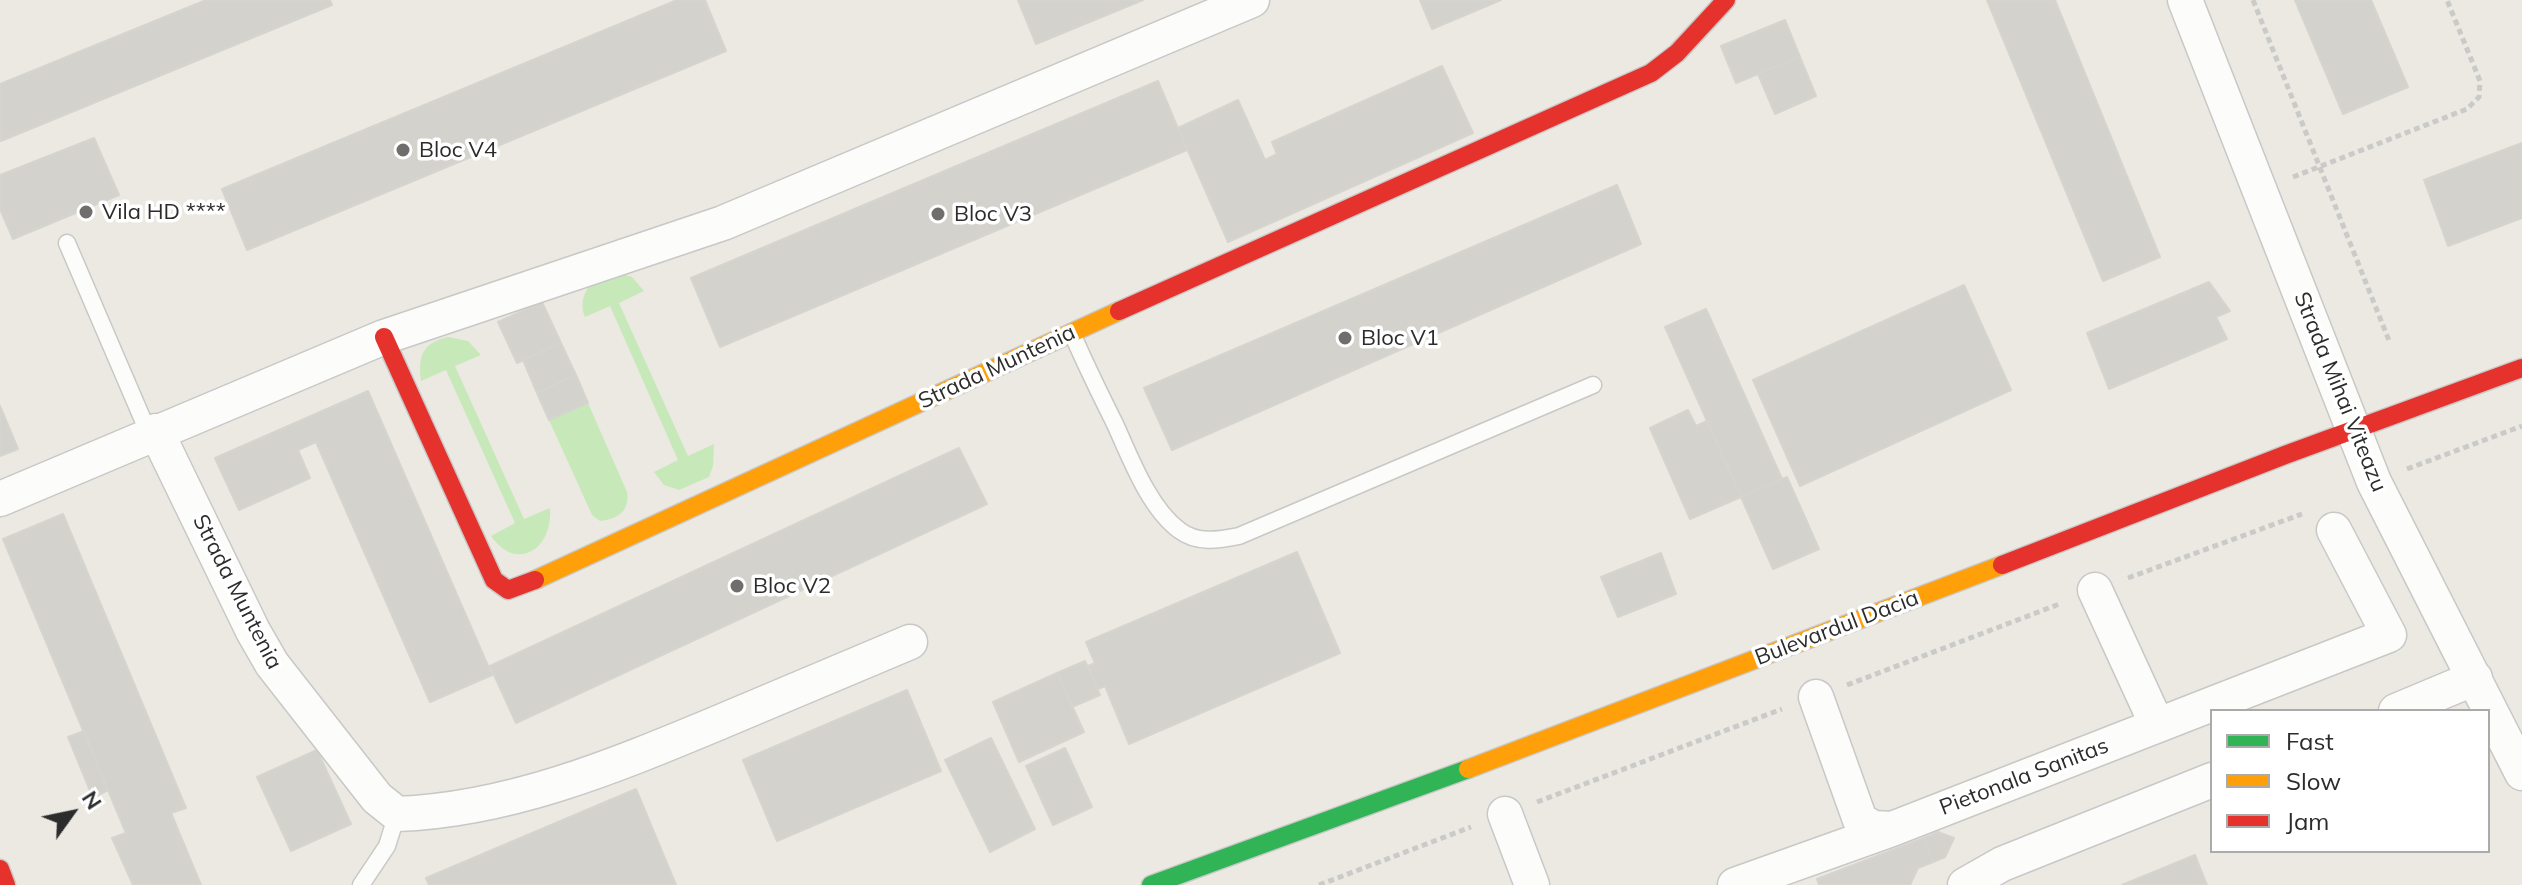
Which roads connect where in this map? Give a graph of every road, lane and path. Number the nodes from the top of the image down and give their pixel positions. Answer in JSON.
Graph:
{"nodes":[{"id":1,"x":1252,"y":0,"type":"edge"},
{"id":2,"x":1726,"y":0,"type":"edge"},
{"id":3,"x":2185,"y":0,"type":"edge"},
{"id":4,"x":2253,"y":0,"type":"edge"},
{"id":5,"x":2447,"y":0,"type":"edge"},
{"id":6,"x":2320,"y":167,"type":"junction"},
{"id":7,"x":2260,"y":190,"type":"junction"},
{"id":8,"x":67,"y":243,"type":"dead end"},
{"id":9,"x":1072,"y":332,"type":"junction"},
{"id":10,"x":384,"y":337,"type":"junction"},
{"id":11,"x":2390,"y":343,"type":"dead end"},
{"id":12,"x":2522,"y":368,"type":"edge"},
{"id":13,"x":1593,"y":385,"type":"dead end"},
{"id":14,"x":2522,"y":426,"type":"edge"},
{"id":15,"x":2352,"y":431,"type":"junction"},
{"id":16,"x":153,"y":432,"type":"junction"},
{"id":17,"x":2374,"y":482,"type":"junction"},
{"id":18,"x":0,"y":499,"type":"edge"},
{"id":19,"x":2334,"y":530,"type":"dead end"},
{"id":20,"x":2095,"y":590,"type":"dead end"},
{"id":21,"x":910,"y":642,"type":"dead end"},
{"id":22,"x":2475,"y":678,"type":"junction"},
{"id":23,"x":1816,"y":697,"type":"dead end"},
{"id":24,"x":2401,"y":709,"type":"edge"},
{"id":25,"x":2157,"y":725,"type":"junction"},
{"id":26,"x":2522,"y":773,"type":"edge"},
{"id":27,"x":2210,"y":781,"type":"edge"},
{"id":28,"x":397,"y":814,"type":"junction"},
{"id":29,"x":1505,"y":814,"type":"dead end"},
{"id":30,"x":1892,"y":829,"type":"junction"},
{"id":31,"x":0,"y":869,"type":"edge"},
{"id":32,"x":6,"y":885,"type":"edge"},
{"id":33,"x":361,"y":885,"type":"edge"},
{"id":34,"x":1151,"y":885,"type":"edge"},
{"id":35,"x":1532,"y":885,"type":"edge"},
{"id":36,"x":1735,"y":885,"type":"edge"},
{"id":37,"x":1965,"y":885,"type":"edge"}],
"edges":[{"from":1,"to":10,"type":"street"},
{"from":2,"to":9,"type":"street","name":"Strada Muntenia"},
{"from":3,"to":7,"type":"street","name":"Strada Mihai Viteazu"},
{"from":4,"to":6,"type":"path"},
{"from":5,"to":6,"type":"path"},
{"from":6,"to":7,"type":"path"},
{"from":6,"to":11,"type":"path"},
{"from":7,"to":15,"type":"street","name":"Strada Mihai Viteazu"},
{"from":8,"to":16,"type":"lane"},
{"from":9,"to":10,"type":"street","name":"Strada Muntenia"},
{"from":9,"to":13,"type":"lane"},
{"from":10,"to":16,"type":"street"},
{"from":12,"to":15,"type":"street","name":"Bulevardul Dacia"},
{"from":14,"to":17,"type":"path"},
{"from":15,"to":17,"type":"street","name":"Strada Mihai Viteazu"},
{"from":15,"to":34,"type":"street","name":"Bulevardul Dacia"},
{"from":16,"to":18,"type":"street"},
{"from":16,"to":28,"type":"street","name":"Strada Muntenia"},
{"from":17,"to":22,"type":"street","name":"Strada Mihai Viteazu"},
{"from":19,"to":25,"type":"street","name":"Pietonala Sanitas"},
{"from":20,"to":25,"type":"street"},
{"from":21,"to":28,"type":"street"},
{"from":22,"to":24,"type":"street"},
{"from":22,"to":26,"type":"street","name":"Strada Mihai Viteazu"},
{"from":23,"to":30,"type":"street"},
{"from":25,"to":30,"type":"street","name":"Pietonala Sanitas"},
{"from":27,"to":37,"type":"street"},
{"from":28,"to":33,"type":"lane"},
{"from":29,"to":35,"type":"street"},
{"from":30,"to":36,"type":"street","name":"Pietonala Sanitas"},
{"from":31,"to":32,"type":"street"}]}
